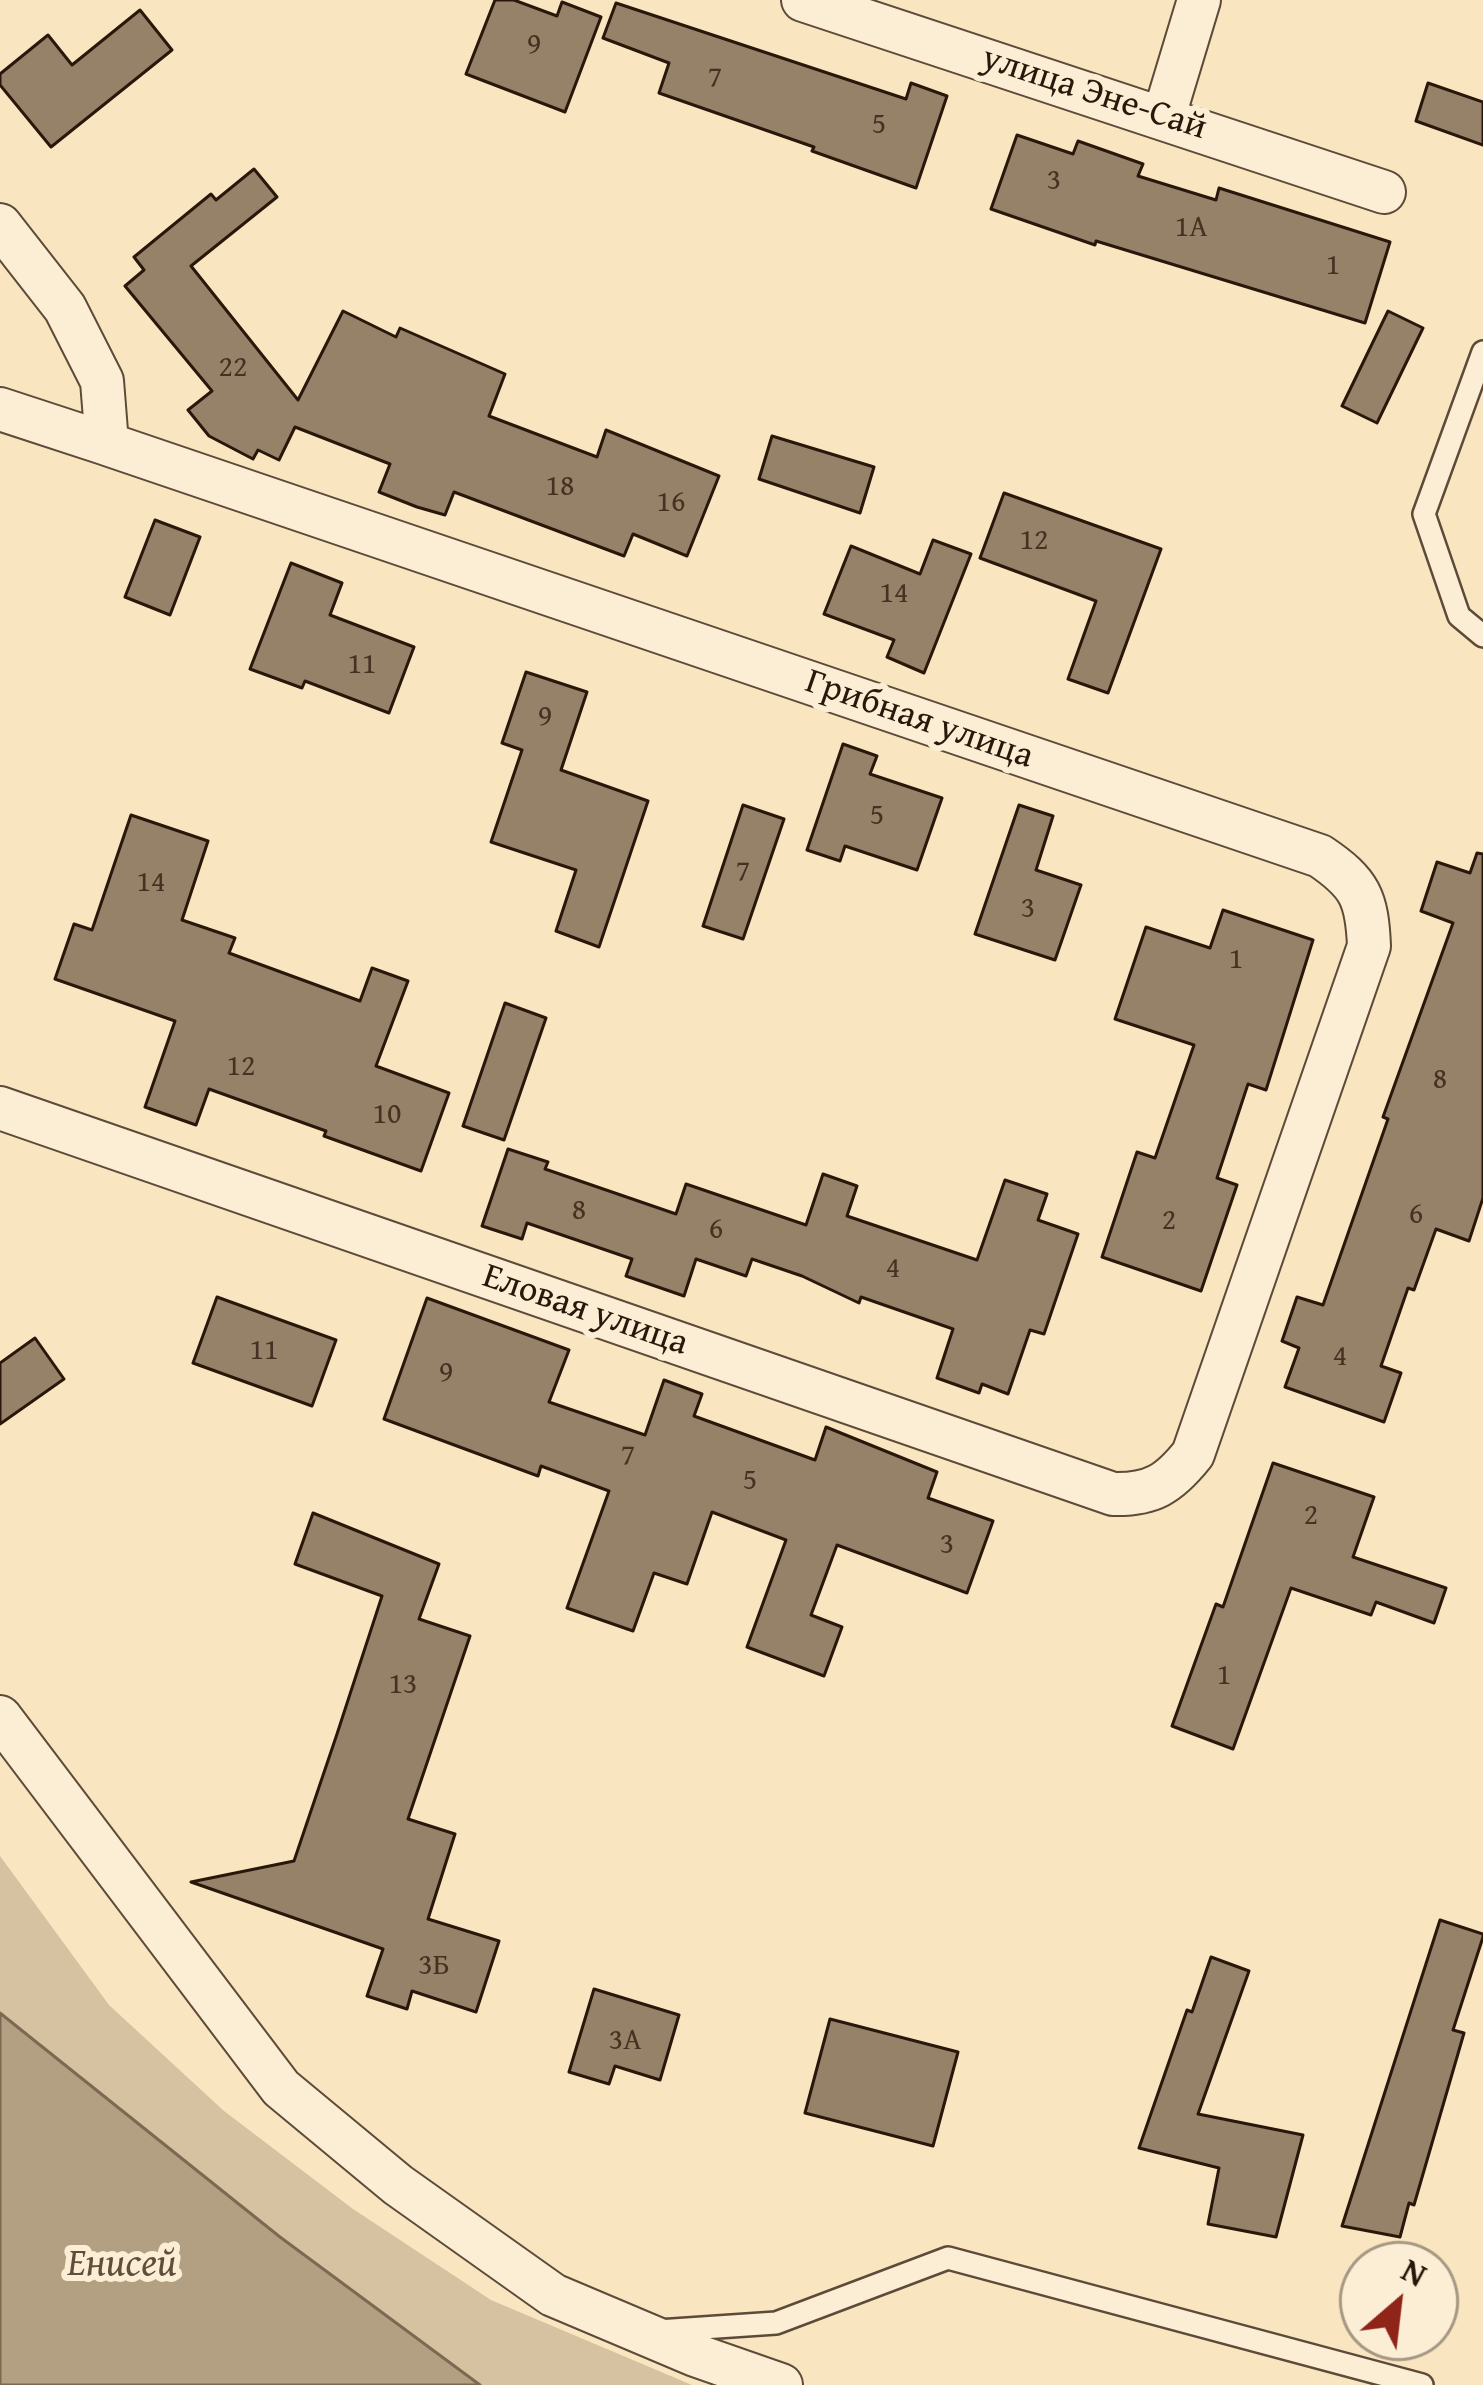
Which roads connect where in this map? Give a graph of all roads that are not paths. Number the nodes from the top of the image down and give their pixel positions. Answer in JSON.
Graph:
{"nodes":[{"id":1,"x":803,"y":0,"type":"edge"},
{"id":2,"x":1198,"y":0,"type":"edge"},
{"id":3,"x":1164,"y":116,"type":"junction"},
{"id":4,"x":1384,"y":192,"type":"dead end"},
{"id":5,"x":0,"y":225,"type":"edge"},
{"id":6,"x":1483,"y":352,"type":"edge"},
{"id":7,"x":0,"y":410,"type":"edge"},
{"id":8,"x":107,"y":443,"type":"junction"},
{"id":9,"x":1483,"y":636,"type":"edge"},
{"id":10,"x":0,"y":1108,"type":"edge"},
{"id":11,"x":1170,"y":1482,"type":"joint"},
{"id":12,"x":0,"y":1717,"type":"edge"},
{"id":13,"x":640,"y":2332,"type":"junction"},
{"id":14,"x":781,"y":2385,"type":"edge"},
{"id":15,"x":1422,"y":2385,"type":"edge"}],
"edges":[{"from":1,"to":3,"type":"street","name":"улица Эне-Сай"},
{"from":2,"to":3,"type":"street"},
{"from":3,"to":4,"type":"street","name":"улица Эне-Сай"},
{"from":5,"to":8,"type":"street"},
{"from":6,"to":9,"type":"lane"},
{"from":7,"to":8,"type":"street","name":"Грибная улица"},
{"from":8,"to":11,"type":"street","name":"Грибная улица"},
{"from":10,"to":11,"type":"street","name":"Еловая улица"},
{"from":12,"to":13,"type":"street"},
{"from":13,"to":14,"type":"street"},
{"from":13,"to":15,"type":"lane"}]}
